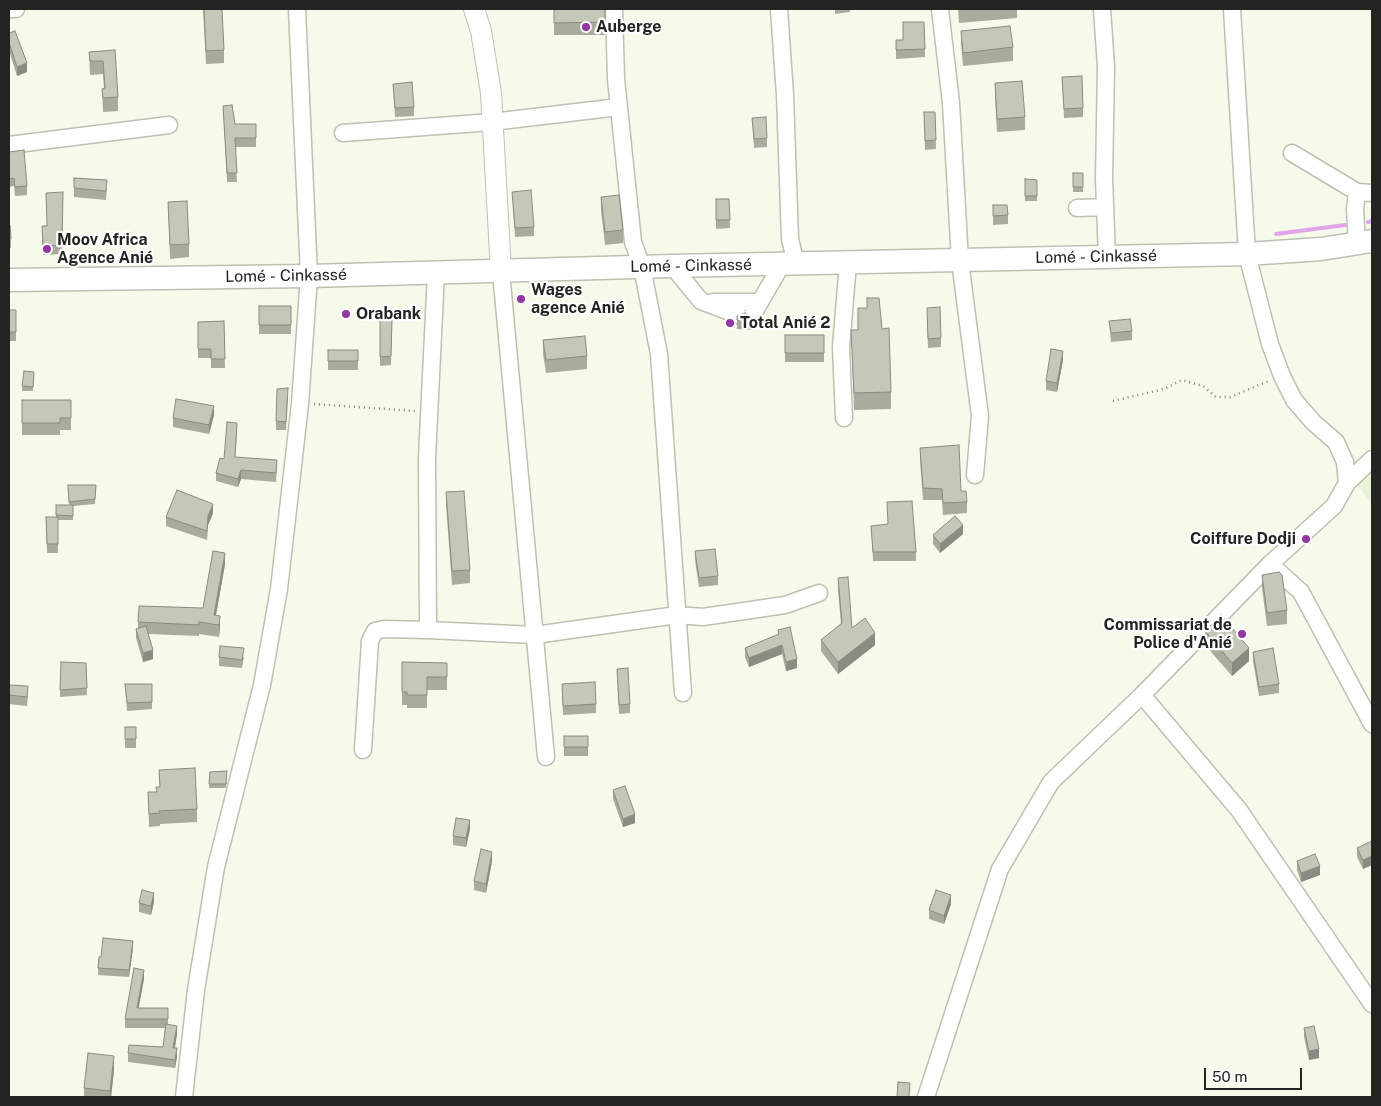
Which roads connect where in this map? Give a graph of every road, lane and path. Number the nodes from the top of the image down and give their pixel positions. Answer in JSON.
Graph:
{"nodes":[{"id":1,"x":10,"y":9,"type":"edge"},
{"id":2,"x":16,"y":9,"type":"edge"},
{"id":3,"x":297,"y":9,"type":"edge"},
{"id":4,"x":474,"y":9,"type":"edge"},
{"id":5,"x":614,"y":9,"type":"edge"},
{"id":6,"x":779,"y":9,"type":"edge"},
{"id":7,"x":940,"y":9,"type":"edge"},
{"id":8,"x":1102,"y":9,"type":"edge"},
{"id":9,"x":1232,"y":9,"type":"edge"},
{"id":10,"x":619,"y":107,"type":"junction"},
{"id":11,"x":492,"y":122,"type":"junction"},
{"id":12,"x":170,"y":125,"type":"dead end"},
{"id":13,"x":343,"y":133,"type":"dead end"},
{"id":14,"x":9,"y":144,"type":"edge"},
{"id":15,"x":1292,"y":153,"type":"dead end"},
{"id":16,"x":1365,"y":192,"type":"edge"},
{"id":17,"x":1105,"y":207,"type":"junction"},
{"id":18,"x":1077,"y":208,"type":"dead end"},
{"id":19,"x":1365,"y":242,"type":"edge"},
{"id":20,"x":1247,"y":254,"type":"junction"},
{"id":21,"x":1108,"y":257,"type":"junction"},
{"id":22,"x":960,"y":261,"type":"junction"},
{"id":23,"x":848,"y":263,"type":"junction"},
{"id":24,"x":789,"y":264,"type":"junction"},
{"id":25,"x":642,"y":266,"type":"junction"},
{"id":26,"x":672,"y":266,"type":"junction"},
{"id":27,"x":501,"y":272,"type":"junction"},
{"id":28,"x":436,"y":273,"type":"junction"},
{"id":29,"x":310,"y":276,"type":"junction"},
{"id":30,"x":9,"y":280,"type":"edge"},
{"id":31,"x":701,"y":301,"type":"junction"},
{"id":32,"x":750,"y":311,"type":"junction"},
{"id":33,"x":1282,"y":376,"type":"junction"},
{"id":34,"x":1113,"y":401,"type":"dead end"},
{"id":35,"x":300,"y":404,"type":"junction"},
{"id":36,"x":429,"y":412,"type":"junction"},
{"id":37,"x":844,"y":418,"type":"dead end"},
{"id":38,"x":1372,"y":459,"type":"edge"},
{"id":39,"x":975,"y":474,"type":"dead end"},
{"id":40,"x":1347,"y":483,"type":"junction"},
{"id":41,"x":1270,"y":564,"type":"junction"},
{"id":42,"x":819,"y":593,"type":"dead end"},
{"id":43,"x":677,"y":615,"type":"junction"},
{"id":44,"x":428,"y":630,"type":"junction"},
{"id":45,"x":535,"y":635,"type":"junction"},
{"id":46,"x":683,"y":693,"type":"dead end"},
{"id":47,"x":1142,"y":695,"type":"junction"},
{"id":48,"x":1371,"y":719,"type":"edge"},
{"id":49,"x":363,"y":750,"type":"dead end"},
{"id":50,"x":546,"y":757,"type":"dead end"},
{"id":51,"x":1372,"y":1004,"type":"edge"},
{"id":52,"x":184,"y":1097,"type":"edge"},
{"id":53,"x":926,"y":1097,"type":"edge"}],
"edges":[{"from":1,"to":2,"type":"street"},
{"from":3,"to":29,"type":"street"},
{"from":4,"to":11,"type":"main road"},
{"from":5,"to":10,"type":"street"},
{"from":6,"to":24,"type":"street"},
{"from":7,"to":22,"type":"street"},
{"from":8,"to":17,"type":"street"},
{"from":9,"to":20,"type":"street"},
{"from":10,"to":11,"type":"street"},
{"from":10,"to":25,"type":"street"},
{"from":11,"to":13,"type":"street"},
{"from":11,"to":27,"type":"main road"},
{"from":12,"to":14,"type":"street"},
{"from":15,"to":16,"type":"street"},
{"from":16,"to":19,"type":"street"},
{"from":17,"to":18,"type":"street"},
{"from":17,"to":21,"type":"street"},
{"from":19,"to":20,"type":"highway","name":"Lomé - Cinkassé"},
{"from":20,"to":21,"type":"highway","name":"Lomé - Cinkassé"},
{"from":20,"to":33,"type":"street"},
{"from":21,"to":22,"type":"highway","name":"Lomé - Cinkassé"},
{"from":22,"to":23,"type":"highway","name":"Lomé - Cinkassé"},
{"from":22,"to":39,"type":"street"},
{"from":23,"to":24,"type":"highway","name":"Lomé - Cinkassé"},
{"from":23,"to":37,"type":"street"},
{"from":24,"to":26,"type":"highway","name":"Lomé - Cinkassé"},
{"from":24,"to":32,"type":"street"},
{"from":25,"to":26,"type":"highway","name":"Lomé - Cinkassé"},
{"from":25,"to":27,"type":"highway","name":"Lomé - Cinkassé"},
{"from":25,"to":43,"type":"street"},
{"from":26,"to":31,"type":"street"},
{"from":27,"to":28,"type":"highway","name":"Lomé - Cinkassé"},
{"from":27,"to":45,"type":"street"},
{"from":28,"to":29,"type":"highway","name":"Lomé - Cinkassé"},
{"from":28,"to":36,"type":"street"},
{"from":29,"to":30,"type":"highway","name":"Lomé - Cinkassé"},
{"from":29,"to":35,"type":"street"},
{"from":31,"to":32,"type":"street"},
{"from":31,"to":32,"type":"street"},
{"from":33,"to":34,"type":"path"},
{"from":33,"to":40,"type":"street"},
{"from":35,"to":36,"type":"path"},
{"from":35,"to":52,"type":"street"},
{"from":36,"to":44,"type":"street"},
{"from":38,"to":40,"type":"street"},
{"from":40,"to":41,"type":"street"},
{"from":41,"to":47,"type":"street"},
{"from":41,"to":48,"type":"street"},
{"from":42,"to":43,"type":"street"},
{"from":43,"to":45,"type":"street"},
{"from":43,"to":46,"type":"street"},
{"from":44,"to":45,"type":"street"},
{"from":44,"to":49,"type":"street"},
{"from":45,"to":50,"type":"street"},
{"from":47,"to":51,"type":"street"},
{"from":47,"to":53,"type":"street"}]}
